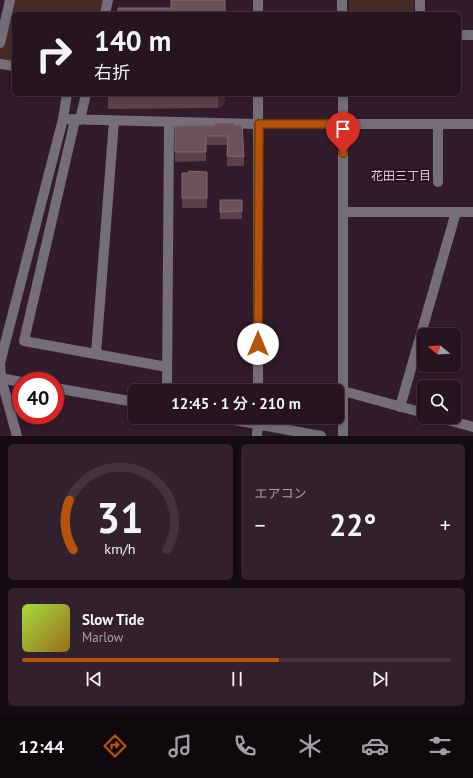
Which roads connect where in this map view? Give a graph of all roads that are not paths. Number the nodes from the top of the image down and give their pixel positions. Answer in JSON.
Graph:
{"nodes":[{"id":1,"x":10,"y":0,"type":"edge"},
{"id":2,"x":108,"y":0,"type":"edge"},
{"id":3,"x":258,"y":0,"type":"edge"},
{"id":4,"x":342,"y":0,"type":"edge"},
{"id":5,"x":420,"y":0,"type":"edge"},
{"id":6,"x":105,"y":12,"type":"edge"},
{"id":7,"x":258,"y":12,"type":"edge"},
{"id":8,"x":342,"y":12,"type":"edge"},
{"id":9,"x":420,"y":12,"type":"edge"},
{"id":10,"x":461,"y":35,"type":"edge"},
{"id":11,"x":473,"y":35,"type":"edge"},
{"id":12,"x":0,"y":43,"type":"edge"},
{"id":13,"x":0,"y":64,"type":"edge"},
{"id":14,"x":12,"y":66,"type":"edge"},
{"id":15,"x":67,"y":96,"type":"edge"},
{"id":16,"x":85,"y":96,"type":"edge"},
{"id":17,"x":258,"y":96,"type":"edge"},
{"id":18,"x":343,"y":96,"type":"edge"},
{"id":19,"x":63,"y":120,"type":"junction"},
{"id":20,"x":77,"y":120,"type":"junction"},
{"id":21,"x":114,"y":121,"type":"junction"},
{"id":22,"x":169,"y":123,"type":"junction"},
{"id":23,"x":259,"y":124,"type":"junction"},
{"id":24,"x":343,"y":124,"type":"junction"},
{"id":25,"x":438,"y":124,"type":"junction"},
{"id":26,"x":473,"y":124,"type":"edge"},
{"id":27,"x":438,"y":182,"type":"dead end"},
{"id":28,"x":343,"y":212,"type":"junction"},
{"id":29,"x":456,"y":212,"type":"junction"},
{"id":30,"x":473,"y":212,"type":"edge"},
{"id":31,"x":96,"y":354,"type":"junction"},
{"id":32,"x":0,"y":363,"type":"edge"},
{"id":33,"x":167,"y":367,"type":"junction"},
{"id":34,"x":1,"y":378,"type":"edge"},
{"id":35,"x":12,"y":380,"type":"edge"},
{"id":36,"x":167,"y":384,"type":"edge"},
{"id":37,"x":258,"y":384,"type":"edge"},
{"id":38,"x":343,"y":384,"type":"edge"},
{"id":39,"x":64,"y":390,"type":"edge"},
{"id":40,"x":344,"y":391,"type":"edge"},
{"id":41,"x":128,"y":401,"type":"edge"},
{"id":42,"x":400,"y":407,"type":"junction"},
{"id":43,"x":417,"y":412,"type":"edge"},
{"id":44,"x":258,"y":424,"type":"edge"},
{"id":45,"x":271,"y":424,"type":"edge"},
{"id":46,"x":343,"y":424,"type":"edge"},
{"id":47,"x":461,"y":424,"type":"edge"},
{"id":48,"x":473,"y":427,"type":"edge"},
{"id":49,"x":17,"y":436,"type":"edge"},
{"id":50,"x":258,"y":436,"type":"edge"},
{"id":51,"x":321,"y":436,"type":"edge"},
{"id":52,"x":343,"y":436,"type":"edge"}],
"edges":[{"from":1,"to":12,"type":"street"},
{"from":2,"to":6,"type":"street"},
{"from":3,"to":7,"type":"street"},
{"from":4,"to":8,"type":"street"},
{"from":5,"to":9,"type":"street"},
{"from":10,"to":11,"type":"street"},
{"from":13,"to":14,"type":"street"},
{"from":15,"to":19,"type":"street"},
{"from":16,"to":20,"type":"street"},
{"from":17,"to":23,"type":"street"},
{"from":18,"to":24,"type":"street"},
{"from":19,"to":20,"type":"street"},
{"from":19,"to":32,"type":"street"},
{"from":20,"to":21,"type":"street"},
{"from":20,"to":31,"type":"street"},
{"from":21,"to":22,"type":"street"},
{"from":21,"to":31,"type":"street"},
{"from":22,"to":23,"type":"street"},
{"from":22,"to":33,"type":"street"},
{"from":23,"to":24,"type":"street"},
{"from":23,"to":37,"type":"street"},
{"from":24,"to":25,"type":"street"},
{"from":24,"to":28,"type":"street"},
{"from":25,"to":26,"type":"street"},
{"from":25,"to":27,"type":"street"},
{"from":28,"to":29,"type":"street"},
{"from":28,"to":38,"type":"street"},
{"from":29,"to":30,"type":"street"},
{"from":29,"to":42,"type":"street"},
{"from":31,"to":33,"type":"street"},
{"from":32,"to":34,"type":"street"},
{"from":33,"to":36,"type":"street"},
{"from":34,"to":35,"type":"street"},
{"from":34,"to":49,"type":"street"},
{"from":39,"to":41,"type":"street"},
{"from":40,"to":42,"type":"street"},
{"from":42,"to":43,"type":"street"},
{"from":44,"to":50,"type":"street"},
{"from":45,"to":51,"type":"street"},
{"from":46,"to":52,"type":"street"},
{"from":47,"to":48,"type":"street"}]}
